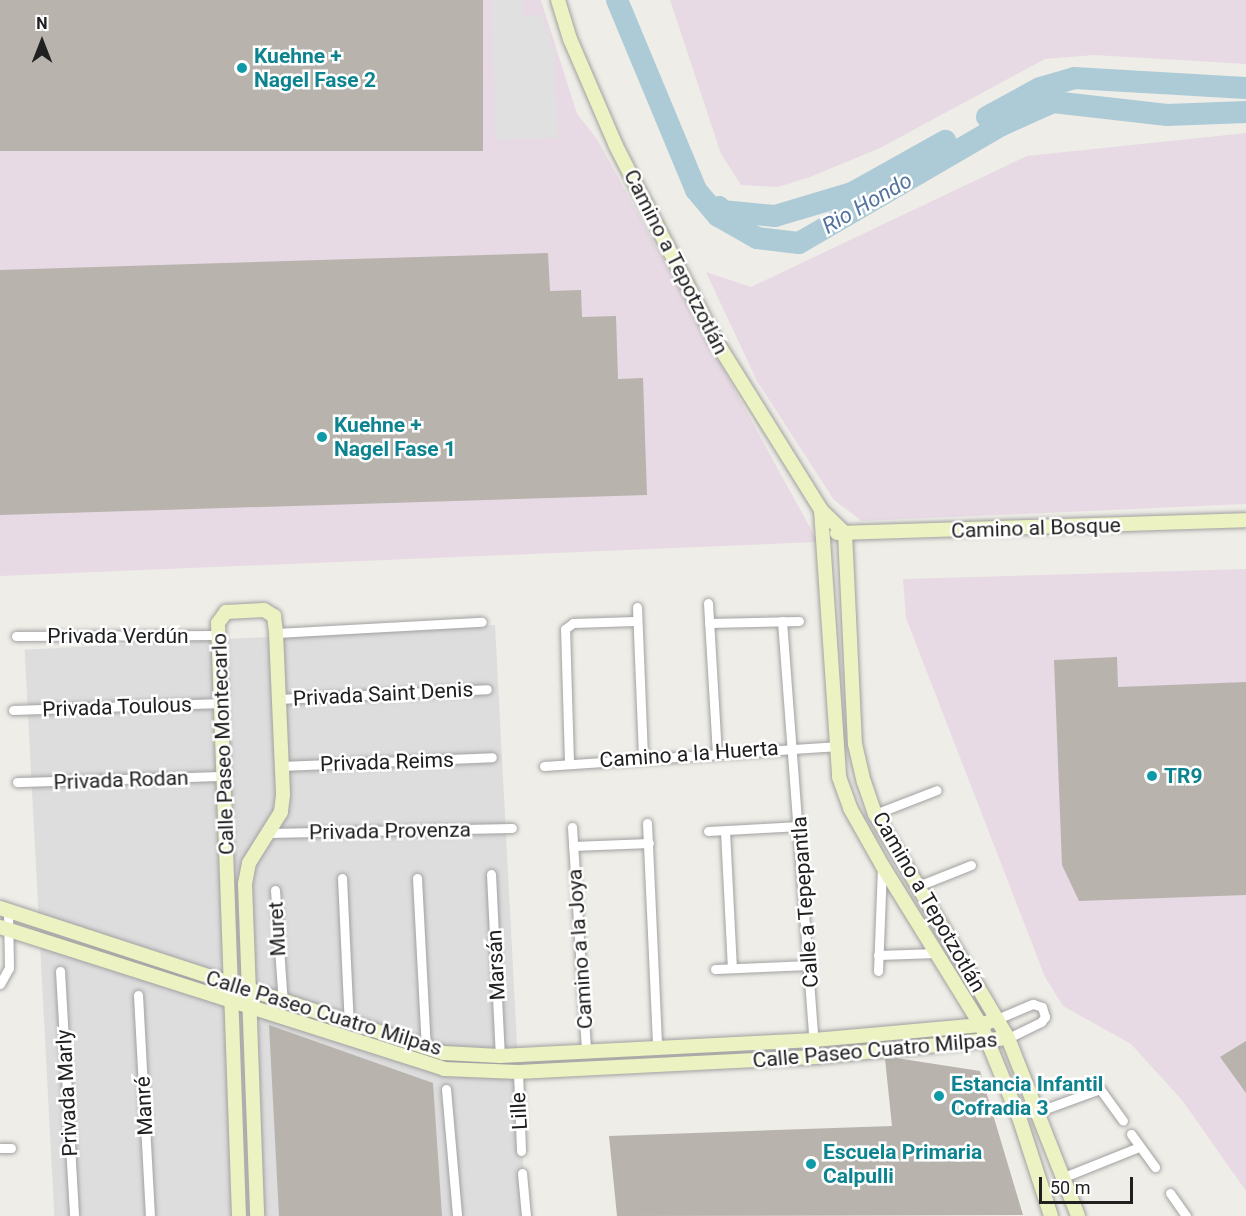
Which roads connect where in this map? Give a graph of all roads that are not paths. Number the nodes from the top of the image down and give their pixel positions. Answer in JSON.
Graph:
{"nodes":[{"id":1,"x":558,"y":0,"type":"edge"},
{"id":2,"x":821,"y":510,"type":"junction"},
{"id":3,"x":1246,"y":520,"type":"edge"},
{"id":4,"x":845,"y":533,"type":"junction"},
{"id":5,"x":826,"y":534,"type":"junction"},
{"id":6,"x":708,"y":603,"type":"dead end"},
{"id":7,"x":637,"y":608,"type":"dead end"},
{"id":8,"x":635,"y":621,"type":"junction"},
{"id":9,"x":783,"y":621,"type":"junction"},
{"id":10,"x":799,"y":621,"type":"dead end"},
{"id":11,"x":482,"y":622,"type":"dead end"},
{"id":12,"x":709,"y":623,"type":"junction"},
{"id":13,"x":276,"y":633,"type":"junction"},
{"id":14,"x":219,"y":635,"type":"junction"},
{"id":15,"x":16,"y":636,"type":"dead end"},
{"id":16,"x":487,"y":689,"type":"dead end"},
{"id":17,"x":278,"y":699,"type":"junction"},
{"id":18,"x":222,"y":703,"type":"junction"},
{"id":19,"x":13,"y":710,"type":"dead end"},
{"id":20,"x":855,"y":744,"type":"junction"},
{"id":21,"x":835,"y":746,"type":"junction"},
{"id":22,"x":793,"y":747,"type":"junction"},
{"id":23,"x":717,"y":754,"type":"junction"},
{"id":24,"x":492,"y":757,"type":"dead end"},
{"id":25,"x":643,"y":757,"type":"junction"},
{"id":26,"x":569,"y":762,"type":"junction"},
{"id":27,"x":281,"y":766,"type":"junction"},
{"id":28,"x":544,"y":766,"type":"dead end"},
{"id":29,"x":225,"y":776,"type":"junction"},
{"id":30,"x":17,"y":782,"type":"dead end"},
{"id":31,"x":937,"y":790,"type":"dead end"},
{"id":32,"x":875,"y":814,"type":"junction"},
{"id":33,"x":648,"y":823,"type":"dead end"},
{"id":34,"x":800,"y":826,"type":"junction"},
{"id":35,"x":572,"y":827,"type":"dead end"},
{"id":36,"x":512,"y":828,"type":"dead end"},
{"id":37,"x":708,"y":831,"type":"dead end"},
{"id":38,"x":725,"y":831,"type":"junction"},
{"id":39,"x":269,"y":833,"type":"junction"},
{"id":40,"x":649,"y":843,"type":"junction"},
{"id":41,"x":573,"y":846,"type":"junction"},
{"id":42,"x":882,"y":865,"type":"junction"},
{"id":43,"x":971,"y":865,"type":"dead end"},
{"id":44,"x":491,"y":874,"type":"dead end"},
{"id":45,"x":342,"y":878,"type":"dead end"},
{"id":46,"x":417,"y":878,"type":"dead end"},
{"id":47,"x":918,"y":886,"type":"junction"},
{"id":48,"x":275,"y":890,"type":"dead end"},
{"id":49,"x":4,"y":910,"type":"edge"},
{"id":50,"x":4,"y":928,"type":"edge"},
{"id":51,"x":937,"y":953,"type":"junction"},
{"id":52,"x":878,"y":955,"type":"junction"},
{"id":53,"x":810,"y":965,"type":"junction"},
{"id":54,"x":732,"y":968,"type":"junction"},
{"id":55,"x":715,"y":969,"type":"dead end"},
{"id":56,"x":60,"y":970,"type":"dead end"},
{"id":57,"x":878,"y":971,"type":"dead end"},
{"id":58,"x":0,"y":984,"type":"edge"},
{"id":59,"x":231,"y":985,"type":"junction"},
{"id":60,"x":248,"y":991,"type":"junction"},
{"id":61,"x":138,"y":995,"type":"dead end"},
{"id":62,"x":231,"y":1003,"type":"junction"},
{"id":63,"x":283,"y":1003,"type":"junction"},
{"id":64,"x":248,"y":1009,"type":"junction"},
{"id":65,"x":997,"y":1019,"type":"junction"},
{"id":66,"x":349,"y":1025,"type":"junction"},
{"id":67,"x":981,"y":1025,"type":"junction"},
{"id":68,"x":1008,"y":1038,"type":"junction"},
{"id":69,"x":814,"y":1040,"type":"junction"},
{"id":70,"x":989,"y":1043,"type":"junction"},
{"id":71,"x":657,"y":1046,"type":"junction"},
{"id":72,"x":426,"y":1048,"type":"junction"},
{"id":73,"x":586,"y":1051,"type":"junction"},
{"id":74,"x":444,"y":1053,"type":"junction"},
{"id":75,"x":558,"y":1053,"type":"junction"},
{"id":76,"x":500,"y":1056,"type":"junction"},
{"id":77,"x":815,"y":1057,"type":"junction"},
{"id":78,"x":444,"y":1070,"type":"junction"},
{"id":79,"x":559,"y":1070,"type":"junction"},
{"id":80,"x":518,"y":1072,"type":"junction"},
{"id":81,"x":446,"y":1089,"type":"dead end"},
{"id":82,"x":1037,"y":1112,"type":"junction"},
{"id":83,"x":1123,"y":1121,"type":"dead end"},
{"id":84,"x":1131,"y":1134,"type":"dead end"},
{"id":85,"x":1139,"y":1147,"type":"junction"},
{"id":86,"x":0,"y":1148,"type":"edge"},
{"id":87,"x":11,"y":1148,"type":"dead end"},
{"id":88,"x":521,"y":1151,"type":"dead end"},
{"id":89,"x":1155,"y":1167,"type":"dead end"},
{"id":90,"x":522,"y":1173,"type":"dead end"},
{"id":91,"x":1064,"y":1177,"type":"junction"},
{"id":92,"x":1170,"y":1193,"type":"dead end"},
{"id":93,"x":1181,"y":1215,"type":"edge"},
{"id":94,"x":74,"y":1216,"type":"edge"},
{"id":95,"x":150,"y":1216,"type":"edge"},
{"id":96,"x":239,"y":1216,"type":"edge"},
{"id":97,"x":257,"y":1216,"type":"edge"},
{"id":98,"x":457,"y":1216,"type":"edge"},
{"id":99,"x":526,"y":1216,"type":"edge"},
{"id":100,"x":1051,"y":1216,"type":"edge"},
{"id":101,"x":1078,"y":1216,"type":"edge"}],
"edges":[{"from":1,"to":2,"type":"street","name":"Camino a Tepotzotlán"},
{"from":2,"to":4,"type":"street","name":"Camino a Tepotzotlán"},
{"from":2,"to":5,"type":"street","name":"Camino a Tepotzotlán"},
{"from":3,"to":4,"type":"street","name":"Camino al Bosque"},
{"from":4,"to":5,"type":"street","name":"Camino al Bosque"},
{"from":4,"to":20,"type":"street","name":"Camino a Tepotzotlán"},
{"from":5,"to":21,"type":"street","name":"Camino a Tepotzotlán"},
{"from":6,"to":12,"type":"street"},
{"from":7,"to":8,"type":"street"},
{"from":8,"to":25,"type":"street"},
{"from":8,"to":26,"type":"street"},
{"from":9,"to":10,"type":"street"},
{"from":9,"to":12,"type":"street"},
{"from":9,"to":22,"type":"street","name":"Calle a Tepepantla"},
{"from":11,"to":13,"type":"street"},
{"from":12,"to":23,"type":"street"},
{"from":13,"to":14,"type":"street","name":"Calle Paseo Montecarlo"},
{"from":13,"to":17,"type":"street","name":"Calle Paseo Montecarlo"},
{"from":14,"to":15,"type":"street","name":"Privada Verdún"},
{"from":14,"to":18,"type":"street","name":"Calle Paseo Montecarlo"},
{"from":16,"to":17,"type":"street","name":"Privada Saint Denis"},
{"from":17,"to":27,"type":"street","name":"Calle Paseo Montecarlo"},
{"from":18,"to":19,"type":"street","name":"Privada Toulous"},
{"from":18,"to":29,"type":"street","name":"Calle Paseo Montecarlo"},
{"from":20,"to":21,"type":"street"},
{"from":20,"to":32,"type":"street","name":"Camino a Tepotzotlán"},
{"from":21,"to":22,"type":"street","name":"Camino a la Huerta"},
{"from":21,"to":42,"type":"street","name":"Camino a Tepotzotlán"},
{"from":22,"to":23,"type":"street","name":"Camino a la Huerta"},
{"from":22,"to":34,"type":"street","name":"Calle a Tepepantla"},
{"from":23,"to":25,"type":"street","name":"Camino a la Huerta"},
{"from":24,"to":27,"type":"street","name":"Privada Reims"},
{"from":25,"to":26,"type":"street","name":"Camino a la Huerta"},
{"from":26,"to":28,"type":"street","name":"Camino a la Huerta"},
{"from":27,"to":39,"type":"street","name":"Calle Paseo Montecarlo"},
{"from":29,"to":30,"type":"street","name":"Privada Rodan"},
{"from":29,"to":59,"type":"street","name":"Calle Paseo Montecarlo"},
{"from":31,"to":32,"type":"street"},
{"from":32,"to":47,"type":"street","name":"Camino a Tepotzotlán"},
{"from":33,"to":40,"type":"street"},
{"from":34,"to":38,"type":"street"},
{"from":34,"to":53,"type":"street","name":"Calle a Tepepantla"},
{"from":35,"to":41,"type":"street","name":"Camino a la Joya"},
{"from":36,"to":39,"type":"street","name":"Privada Provenza"},
{"from":37,"to":38,"type":"street"},
{"from":38,"to":54,"type":"street"},
{"from":39,"to":60,"type":"street","name":"Calle Paseo Montecarlo"},
{"from":40,"to":41,"type":"street","name":"Camino a la Joya"},
{"from":40,"to":71,"type":"street"},
{"from":41,"to":73,"type":"street","name":"Camino a la Joya"},
{"from":42,"to":51,"type":"street","name":"Camino a Tepotzotlán"},
{"from":42,"to":52,"type":"street"},
{"from":43,"to":47,"type":"street"},
{"from":44,"to":76,"type":"street","name":"Marsán"},
{"from":45,"to":66,"type":"street"},
{"from":46,"to":72,"type":"street"},
{"from":47,"to":65,"type":"street","name":"Camino a Tepotzotlán"},
{"from":48,"to":63,"type":"street","name":"Muret"},
{"from":49,"to":50,"type":"street"},
{"from":49,"to":59,"type":"street","name":"Calle Paseo Cuatro Milpas"},
{"from":50,"to":58,"type":"street"},
{"from":50,"to":62,"type":"street","name":"Calle Paseo Cuatro Milpas"},
{"from":51,"to":52,"type":"street"},
{"from":51,"to":67,"type":"street","name":"Camino a Tepotzotlán"},
{"from":52,"to":57,"type":"street"},
{"from":53,"to":54,"type":"street"},
{"from":53,"to":69,"type":"street","name":"Calle a Tepepantla"},
{"from":54,"to":55,"type":"street"},
{"from":56,"to":94,"type":"street","name":"Privada Marly"},
{"from":59,"to":60,"type":"street","name":"Calle Paseo Cuatro Milpas"},
{"from":59,"to":62,"type":"street","name":"Calle Paseo Montecarlo"},
{"from":60,"to":63,"type":"street","name":"Calle Paseo Cuatro Milpas"},
{"from":60,"to":64,"type":"street","name":"Calle Paseo Montecarlo"},
{"from":61,"to":95,"type":"street","name":"Manré"},
{"from":62,"to":64,"type":"street","name":"Calle Paseo Cuatro Milpas"},
{"from":62,"to":96,"type":"street","name":"Calle Paseo Montecarlo"},
{"from":63,"to":66,"type":"street","name":"Calle Paseo Cuatro Milpas"},
{"from":64,"to":78,"type":"street","name":"Calle Paseo Cuatro Milpas"},
{"from":64,"to":97,"type":"street","name":"Calle Paseo Montecarlo"},
{"from":65,"to":67,"type":"street","name":"Calle Paseo Cuatro Milpas"},
{"from":65,"to":68,"type":"street","name":"Camino a Tepotzotlán"},
{"from":65,"to":68,"type":"street","name":"Calle Paseo Cuatro Milpas"},
{"from":66,"to":72,"type":"street","name":"Calle Paseo Cuatro Milpas"},
{"from":67,"to":69,"type":"street","name":"Calle Paseo Cuatro Milpas"},
{"from":67,"to":70,"type":"street","name":"Camino a Tepotzotlán"},
{"from":68,"to":70,"type":"street","name":"Calle Paseo Cuatro Milpas"},
{"from":68,"to":82,"type":"street","name":"Camino a Tepotzotlán"},
{"from":69,"to":71,"type":"street","name":"Calle Paseo Cuatro Milpas"},
{"from":69,"to":77,"type":"street","name":"Calle a Tepepantla"},
{"from":70,"to":77,"type":"street","name":"Calle Paseo Cuatro Milpas"},
{"from":70,"to":100,"type":"street","name":"Camino a Tepotzotlán"},
{"from":71,"to":73,"type":"street","name":"Calle Paseo Cuatro Milpas"},
{"from":72,"to":74,"type":"street","name":"Calle Paseo Cuatro Milpas"},
{"from":73,"to":75,"type":"street","name":"Calle Paseo Cuatro Milpas"},
{"from":74,"to":76,"type":"street","name":"Calle Paseo Cuatro Milpas"},
{"from":74,"to":78,"type":"street"},
{"from":75,"to":76,"type":"street","name":"Calle Paseo Cuatro Milpas"},
{"from":75,"to":79,"type":"street"},
{"from":77,"to":79,"type":"street","name":"Calle Paseo Cuatro Milpas"},
{"from":78,"to":80,"type":"street","name":"Calle Paseo Cuatro Milpas"},
{"from":79,"to":80,"type":"street","name":"Calle Paseo Cuatro Milpas"},
{"from":80,"to":88,"type":"street","name":"Lille"},
{"from":81,"to":98,"type":"street"},
{"from":82,"to":83,"type":"street"},
{"from":82,"to":91,"type":"street","name":"Camino a Tepotzotlán"},
{"from":84,"to":85,"type":"street"},
{"from":85,"to":89,"type":"street"},
{"from":85,"to":91,"type":"street"},
{"from":86,"to":87,"type":"street"},
{"from":90,"to":99,"type":"street"},
{"from":91,"to":101,"type":"street","name":"Camino a Tepotzotlán"},
{"from":92,"to":93,"type":"street"}]}
